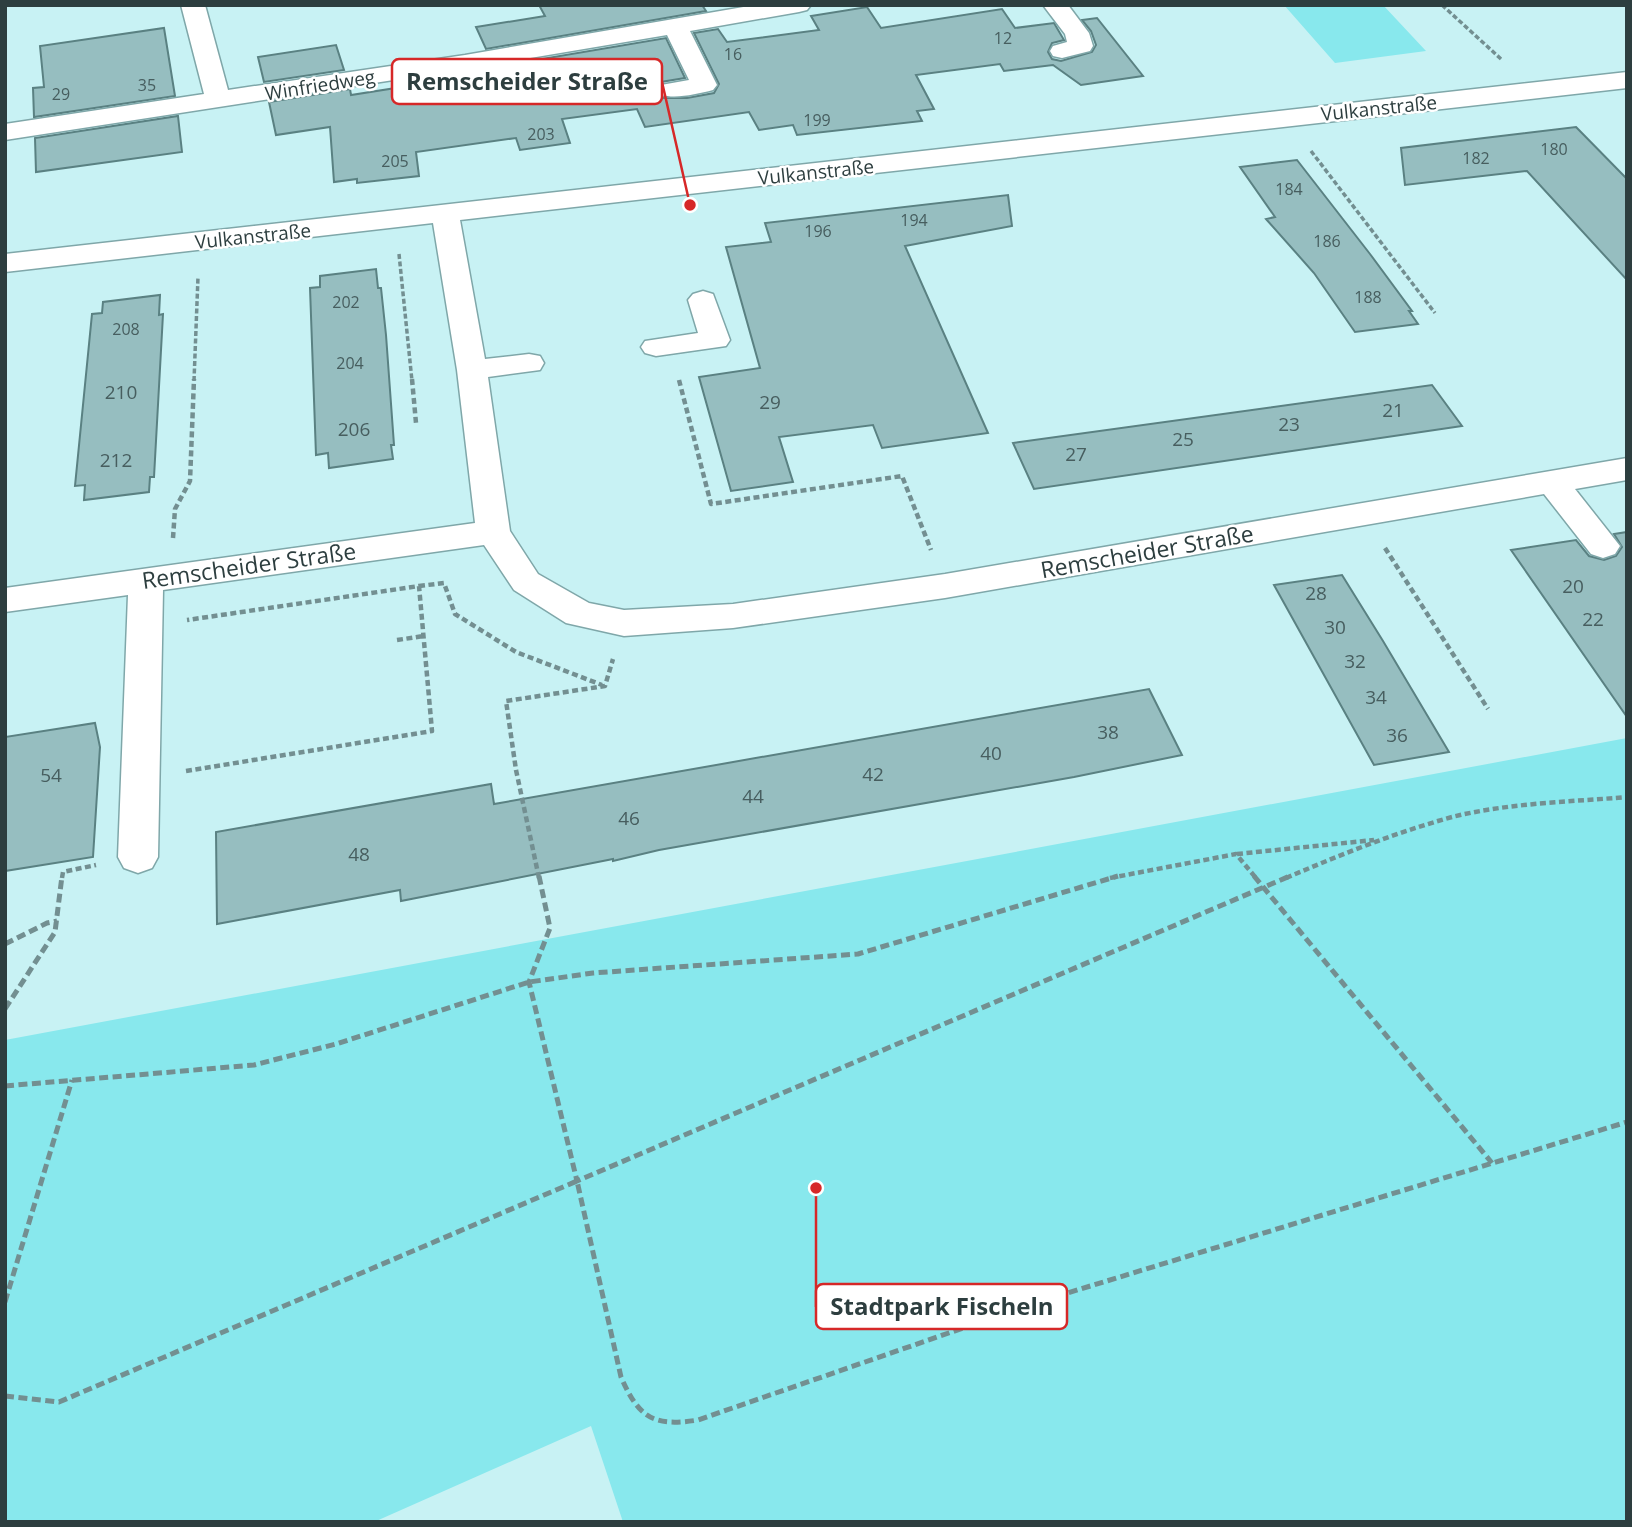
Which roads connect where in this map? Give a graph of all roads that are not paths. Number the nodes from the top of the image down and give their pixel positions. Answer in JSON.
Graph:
{"nodes":[{"id":1,"x":193,"y":5,"type":"edge"},
{"id":2,"x":799,"y":5,"type":"edge"},
{"id":3,"x":1055,"y":5,"type":"edge"},
{"id":4,"x":676,"y":28,"type":"junction"},
{"id":5,"x":1062,"y":51,"type":"dead end"},
{"id":6,"x":1627,"y":80,"type":"edge"},
{"id":7,"x":670,"y":90,"type":"dead end"},
{"id":8,"x":218,"y":100,"type":"junction"},
{"id":9,"x":5,"y":132,"type":"edge"},
{"id":10,"x":445,"y":214,"type":"junction"},
{"id":11,"x":5,"y":264,"type":"edge"},
{"id":12,"x":704,"y":300,"type":"dead end"},
{"id":13,"x":664,"y":346,"type":"road end"},
{"id":14,"x":529,"y":363,"type":"dead end"},
{"id":15,"x":472,"y":370,"type":"junction"},
{"id":16,"x":1627,"y":469,"type":"edge"},
{"id":17,"x":1553,"y":483,"type":"junction"},
{"id":18,"x":493,"y":532,"type":"junction"},
{"id":19,"x":1603,"y":546,"type":"dead end"},
{"id":20,"x":159,"y":578,"type":"junction"},
{"id":21,"x":5,"y":600,"type":"edge"},
{"id":22,"x":138,"y":857,"type":"road end"}],
"edges":[{"from":1,"to":8,"type":"street"},
{"from":2,"to":4,"type":"street","name":"Winfriedweg"},
{"from":3,"to":5,"type":"street"},
{"from":4,"to":7,"type":"street"},
{"from":4,"to":8,"type":"street","name":"Winfriedweg"},
{"from":6,"to":10,"type":"street","name":"Vulkanstraße"},
{"from":8,"to":9,"type":"street","name":"Winfriedweg"},
{"from":10,"to":11,"type":"street","name":"Vulkanstraße"},
{"from":10,"to":15,"type":"street","name":"Remscheider Straße"},
{"from":12,"to":13,"type":"street"},
{"from":14,"to":15,"type":"street"},
{"from":15,"to":18,"type":"street","name":"Remscheider Straße"},
{"from":16,"to":17,"type":"street","name":"Remscheider Straße"},
{"from":17,"to":18,"type":"street","name":"Remscheider Straße"},
{"from":17,"to":19,"type":"street"},
{"from":18,"to":20,"type":"street","name":"Remscheider Straße"},
{"from":20,"to":21,"type":"street","name":"Remscheider Straße"},
{"from":20,"to":22,"type":"street"}]}
